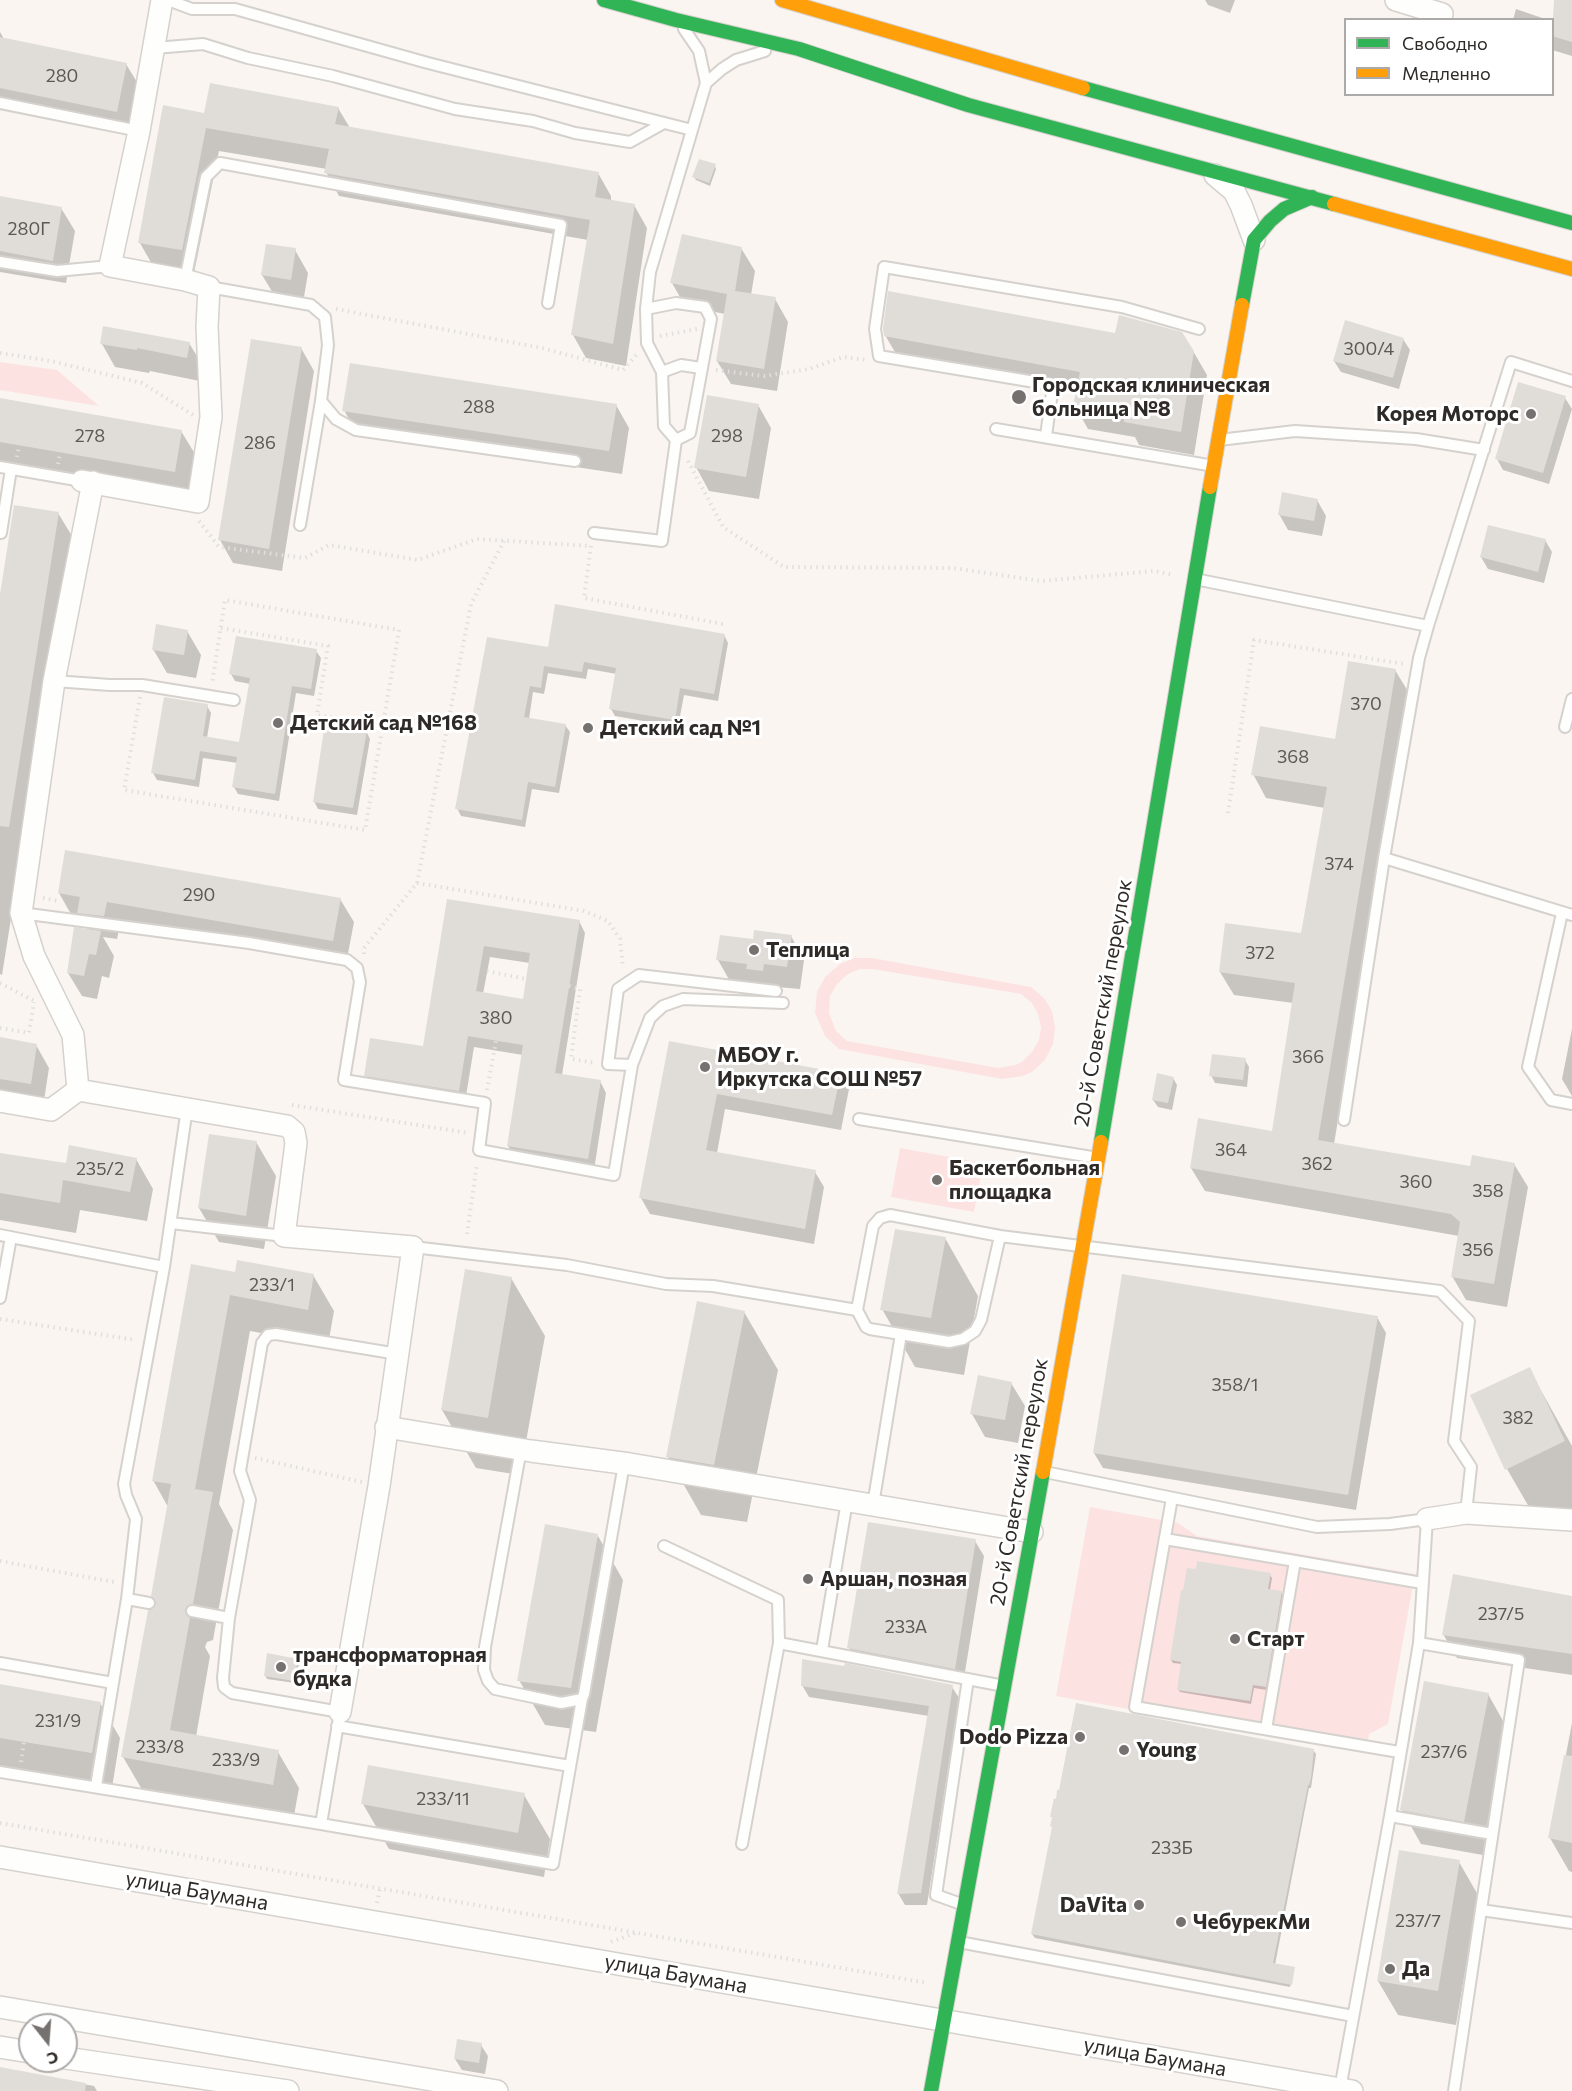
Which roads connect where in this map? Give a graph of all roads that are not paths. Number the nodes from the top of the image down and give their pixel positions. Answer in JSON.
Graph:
{"nodes":[{"id":1,"x":162,"y":0,"type":"edge"},
{"id":2,"x":168,"y":0,"type":"edge"},
{"id":3,"x":604,"y":0,"type":"edge"},
{"id":4,"x":782,"y":0,"type":"edge"},
{"id":5,"x":1396,"y":0,"type":"edge"},
{"id":6,"x":1442,"y":14,"type":"dead end"},
{"id":7,"x":676,"y":20,"type":"junction"},
{"id":8,"x":155,"y":48,"type":"junction"},
{"id":9,"x":799,"y":49,"type":"junction"},
{"id":10,"x":706,"y":83,"type":"junction"},
{"id":11,"x":0,"y":103,"type":"edge"},
{"id":12,"x":664,"y":123,"type":"junction"},
{"id":13,"x":692,"y":130,"type":"junction"},
{"id":14,"x":139,"y":131,"type":"junction"},
{"id":15,"x":1213,"y":172,"type":"junction"},
{"id":16,"x":1312,"y":197,"type":"junction"},
{"id":17,"x":1572,"y":223,"type":"edge"},
{"id":18,"x":1254,"y":240,"type":"junction"},
{"id":19,"x":0,"y":262,"type":"edge"},
{"id":20,"x":110,"y":266,"type":"junction"},
{"id":21,"x":1572,"y":269,"type":"edge"},
{"id":22,"x":185,"y":280,"type":"junction"},
{"id":23,"x":209,"y":287,"type":"junction"},
{"id":24,"x":548,"y":303,"type":"dead end"},
{"id":25,"x":646,"y":309,"type":"junction"},
{"id":26,"x":1199,"y":329,"type":"dead end"},
{"id":27,"x":701,"y":368,"type":"junction"},
{"id":28,"x":662,"y":372,"type":"junction"},
{"id":29,"x":1572,"y":381,"type":"edge"},
{"id":30,"x":321,"y":401,"type":"junction"},
{"id":31,"x":996,"y":429,"type":"dead end"},
{"id":32,"x":1046,"y":436,"type":"junction"},
{"id":33,"x":676,"y":440,"type":"junction"},
{"id":34,"x":1218,"y":440,"type":"junction"},
{"id":35,"x":1484,"y":450,"type":"junction"},
{"id":36,"x":574,"y":461,"type":"dead end"},
{"id":37,"x":1214,"y":466,"type":"junction"},
{"id":38,"x":6,"y":468,"type":"edge"},
{"id":39,"x":87,"y":482,"type":"junction"},
{"id":40,"x":300,"y":525,"type":"dead end"},
{"id":41,"x":1,"y":533,"type":"edge"},
{"id":42,"x":594,"y":533,"type":"dead end"},
{"id":43,"x":1195,"y":578,"type":"junction"},
{"id":44,"x":1428,"y":626,"type":"junction"},
{"id":45,"x":54,"y":681,"type":"junction"},
{"id":46,"x":1572,"y":699,"type":"edge"},
{"id":47,"x":234,"y":700,"type":"dead end"},
{"id":48,"x":1565,"y":726,"type":"dead end"},
{"id":49,"x":1384,"y":858,"type":"junction"},
{"id":50,"x":22,"y":904,"type":"junction"},
{"id":51,"x":1567,"y":914,"type":"edge"},
{"id":52,"x":776,"y":991,"type":"dead end"},
{"id":53,"x":783,"y":1003,"type":"dead end"},
{"id":54,"x":632,"y":1065,"type":"junction"},
{"id":55,"x":78,"y":1090,"type":"junction"},
{"id":56,"x":0,"y":1101,"type":"edge"},
{"id":57,"x":1572,"y":1104,"type":"edge"},
{"id":58,"x":188,"y":1108,"type":"junction"},
{"id":59,"x":859,"y":1119,"type":"dead end"},
{"id":60,"x":1344,"y":1119,"type":"dead end"},
{"id":61,"x":1098,"y":1158,"type":"junction"},
{"id":62,"x":171,"y":1223,"type":"junction"},
{"id":63,"x":6,"y":1236,"type":"edge"},
{"id":64,"x":284,"y":1236,"type":"junction"},
{"id":65,"x":1000,"y":1236,"type":"junction"},
{"id":66,"x":1083,"y":1246,"type":"junction"},
{"id":67,"x":413,"y":1247,"type":"junction"},
{"id":68,"x":164,"y":1267,"type":"junction"},
{"id":69,"x":0,"y":1298,"type":"edge"},
{"id":70,"x":857,"y":1311,"type":"junction"},
{"id":71,"x":901,"y":1334,"type":"junction"},
{"id":72,"x":398,"y":1354,"type":"junction"},
{"id":73,"x":386,"y":1427,"type":"junction"},
{"id":74,"x":521,"y":1449,"type":"junction"},
{"id":75,"x":624,"y":1464,"type":"junction"},
{"id":76,"x":1042,"y":1471,"type":"junction"},
{"id":77,"x":1172,"y":1498,"type":"junction"},
{"id":78,"x":847,"y":1501,"type":"junction"},
{"id":79,"x":873,"y":1505,"type":"junction"},
{"id":80,"x":1466,"y":1513,"type":"junction"},
{"id":81,"x":1427,"y":1519,"type":"junction"},
{"id":82,"x":1572,"y":1520,"type":"edge"},
{"id":83,"x":1032,"y":1532,"type":"junction"},
{"id":84,"x":1165,"y":1539,"type":"junction"},
{"id":85,"x":664,"y":1546,"type":"dead end"},
{"id":86,"x":1295,"y":1561,"type":"junction"},
{"id":87,"x":1422,"y":1583,"type":"junction"},
{"id":88,"x":127,"y":1599,"type":"junction"},
{"id":89,"x":149,"y":1603,"type":"dead end"},
{"id":90,"x":192,"y":1611,"type":"dead end"},
{"id":91,"x":230,"y":1618,"type":"junction"},
{"id":92,"x":779,"y":1643,"type":"junction"},
{"id":93,"x":1419,"y":1643,"type":"junction"},
{"id":94,"x":822,"y":1650,"type":"junction"},
{"id":95,"x":0,"y":1663,"type":"edge"},
{"id":96,"x":968,"y":1679,"type":"junction"},
{"id":97,"x":113,"y":1683,"type":"junction"},
{"id":98,"x":1004,"y":1686,"type":"junction"},
{"id":99,"x":582,"y":1699,"type":"junction"},
{"id":100,"x":338,"y":1719,"type":"junction"},
{"id":101,"x":1266,"y":1729,"type":"junction"},
{"id":102,"x":1399,"y":1752,"type":"junction"},
{"id":103,"x":570,"y":1766,"type":"junction"},
{"id":104,"x":0,"y":1772,"type":"edge"},
{"id":105,"x":96,"y":1786,"type":"junction"},
{"id":106,"x":1390,"y":1816,"type":"junction"},
{"id":107,"x":321,"y":1824,"type":"junction"},
{"id":108,"x":1492,"y":1834,"type":"junction"},
{"id":109,"x":742,"y":1844,"type":"dead end"},
{"id":110,"x":0,"y":1857,"type":"edge"},
{"id":111,"x":965,"y":1906,"type":"junction"},
{"id":112,"x":1481,"y":1910,"type":"junction"},
{"id":113,"x":1572,"y":1923,"type":"edge"},
{"id":114,"x":958,"y":1942,"type":"junction"},
{"id":115,"x":0,"y":2007,"type":"edge"},
{"id":116,"x":1353,"y":2016,"type":"junction"},
{"id":117,"x":944,"y":2021,"type":"junction"},
{"id":118,"x":0,"y":2047,"type":"edge"},
{"id":119,"x":18,"y":2050,"type":"edge"},
{"id":120,"x":283,"y":2055,"type":"junction"},
{"id":121,"x":78,"y":2060,"type":"edge"},
{"id":122,"x":281,"y":2090,"type":"edge"},
{"id":123,"x":1346,"y":2090,"type":"edge"},
{"id":124,"x":496,"y":2091,"type":"edge"},
{"id":125,"x":931,"y":2091,"type":"edge"},
{"id":126,"x":1454,"y":2091,"type":"edge"}],
"edges":[{"from":1,"to":8,"type":"street"},
{"from":2,"to":12,"type":"lane"},
{"from":3,"to":7,"type":"street"},
{"from":4,"to":17,"type":"street"},
{"from":5,"to":6,"type":"street"},
{"from":7,"to":9,"type":"street"},
{"from":7,"to":10,"type":"lane"},
{"from":8,"to":12,"type":"lane"},
{"from":8,"to":14,"type":"street"},
{"from":9,"to":10,"type":"lane"},
{"from":9,"to":15,"type":"street"},
{"from":10,"to":13,"type":"lane"},
{"from":11,"to":14,"type":"lane"},
{"from":12,"to":13,"type":"lane"},
{"from":13,"to":25,"type":"lane"},
{"from":14,"to":20,"type":"street"},
{"from":15,"to":16,"type":"street"},
{"from":15,"to":18,"type":"street"},
{"from":16,"to":18,"type":"street"},
{"from":16,"to":21,"type":"street"},
{"from":18,"to":34,"type":"street","name":"20-й Советский переулок"},
{"from":19,"to":20,"type":"lane"},
{"from":20,"to":22,"type":"street"},
{"from":22,"to":23,"type":"street"},
{"from":22,"to":24,"type":"lane"},
{"from":23,"to":30,"type":"lane"},
{"from":23,"to":39,"type":"street"},
{"from":25,"to":27,"type":"lane"},
{"from":25,"to":28,"type":"lane"},
{"from":26,"to":32,"type":"lane"},
{"from":27,"to":28,"type":"lane"},
{"from":27,"to":33,"type":"lane"},
{"from":28,"to":33,"type":"lane"},
{"from":29,"to":35,"type":"lane"},
{"from":30,"to":36,"type":"lane"},
{"from":30,"to":40,"type":"lane"},
{"from":31,"to":32,"type":"lane"},
{"from":32,"to":37,"type":"lane"},
{"from":33,"to":42,"type":"lane"},
{"from":34,"to":35,"type":"lane"},
{"from":34,"to":37,"type":"street","name":"20-й Советский переулок"},
{"from":35,"to":44,"type":"lane"},
{"from":37,"to":43,"type":"street","name":"20-й Советский переулок"},
{"from":38,"to":39,"type":"lane"},
{"from":38,"to":41,"type":"lane"},
{"from":39,"to":45,"type":"street"},
{"from":43,"to":44,"type":"lane"},
{"from":43,"to":61,"type":"street","name":"20-й Советский переулок"},
{"from":44,"to":49,"type":"lane"},
{"from":45,"to":47,"type":"lane"},
{"from":45,"to":50,"type":"street"},
{"from":46,"to":48,"type":"lane"},
{"from":49,"to":51,"type":"lane"},
{"from":49,"to":60,"type":"lane"},
{"from":50,"to":54,"type":"lane"},
{"from":50,"to":55,"type":"street"},
{"from":51,"to":57,"type":"lane"},
{"from":52,"to":54,"type":"lane"},
{"from":53,"to":54,"type":"lane"},
{"from":55,"to":56,"type":"street"},
{"from":55,"to":58,"type":"street"},
{"from":58,"to":62,"type":"lane"},
{"from":58,"to":64,"type":"street"},
{"from":59,"to":61,"type":"lane"},
{"from":61,"to":66,"type":"street","name":"20-й Советский переулок"},
{"from":62,"to":64,"type":"lane"},
{"from":62,"to":68,"type":"lane"},
{"from":63,"to":68,"type":"lane"},
{"from":63,"to":69,"type":"lane"},
{"from":64,"to":67,"type":"street"},
{"from":65,"to":66,"type":"lane"},
{"from":65,"to":70,"type":"lane"},
{"from":65,"to":71,"type":"lane"},
{"from":66,"to":76,"type":"street","name":"20-й Советский переулок"},
{"from":66,"to":80,"type":"lane"},
{"from":67,"to":70,"type":"lane"},
{"from":67,"to":72,"type":"street"},
{"from":68,"to":88,"type":"lane"},
{"from":70,"to":71,"type":"lane"},
{"from":71,"to":79,"type":"lane"},
{"from":72,"to":73,"type":"street"},
{"from":72,"to":91,"type":"lane"},
{"from":73,"to":74,"type":"street"},
{"from":73,"to":100,"type":"street"},
{"from":74,"to":75,"type":"street"},
{"from":74,"to":99,"type":"lane"},
{"from":75,"to":78,"type":"street"},
{"from":75,"to":99,"type":"lane"},
{"from":76,"to":77,"type":"lane"},
{"from":76,"to":83,"type":"street","name":"20-й Советский переулок"},
{"from":77,"to":81,"type":"lane"},
{"from":77,"to":84,"type":"lane"},
{"from":78,"to":79,"type":"street"},
{"from":78,"to":94,"type":"lane"},
{"from":79,"to":83,"type":"street"},
{"from":80,"to":81,"type":"street"},
{"from":80,"to":82,"type":"street"},
{"from":81,"to":87,"type":"lane"},
{"from":83,"to":98,"type":"street","name":"20-й Советский переулок"},
{"from":84,"to":86,"type":"lane"},
{"from":84,"to":101,"type":"lane"},
{"from":85,"to":92,"type":"lane"},
{"from":86,"to":87,"type":"lane"},
{"from":86,"to":101,"type":"lane"},
{"from":87,"to":93,"type":"lane"},
{"from":88,"to":89,"type":"lane"},
{"from":88,"to":97,"type":"lane"},
{"from":90,"to":91,"type":"lane"},
{"from":91,"to":100,"type":"lane"},
{"from":92,"to":94,"type":"lane"},
{"from":92,"to":109,"type":"lane"},
{"from":93,"to":102,"type":"lane"},
{"from":93,"to":108,"type":"lane"},
{"from":94,"to":96,"type":"lane"},
{"from":95,"to":97,"type":"lane"},
{"from":96,"to":98,"type":"lane"},
{"from":96,"to":111,"type":"lane"},
{"from":97,"to":105,"type":"lane"},
{"from":98,"to":111,"type":"street","name":"20-й Советский переулок"},
{"from":99,"to":103,"type":"lane"},
{"from":100,"to":103,"type":"lane"},
{"from":100,"to":107,"type":"lane"},
{"from":101,"to":102,"type":"lane"},
{"from":102,"to":106,"type":"lane"},
{"from":103,"to":107,"type":"lane"},
{"from":104,"to":105,"type":"lane"},
{"from":105,"to":107,"type":"lane"},
{"from":106,"to":108,"type":"lane"},
{"from":106,"to":116,"type":"lane"},
{"from":108,"to":112,"type":"lane"},
{"from":110,"to":117,"type":"street","name":"улица Баумана"},
{"from":111,"to":114,"type":"street","name":"20-й Советский переулок"},
{"from":112,"to":113,"type":"lane"},
{"from":112,"to":126,"type":"lane"},
{"from":114,"to":116,"type":"lane"},
{"from":114,"to":117,"type":"street","name":"20-й Советский переулок"},
{"from":115,"to":120,"type":"street"},
{"from":116,"to":123,"type":"lane"},
{"from":117,"to":123,"type":"street","name":"улица Баумана"},
{"from":117,"to":125,"type":"street","name":"20-й Советский переулок"},
{"from":118,"to":119,"type":"street"},
{"from":120,"to":122,"type":"street"},
{"from":120,"to":124,"type":"street"},
{"from":121,"to":122,"type":"street"}]}
